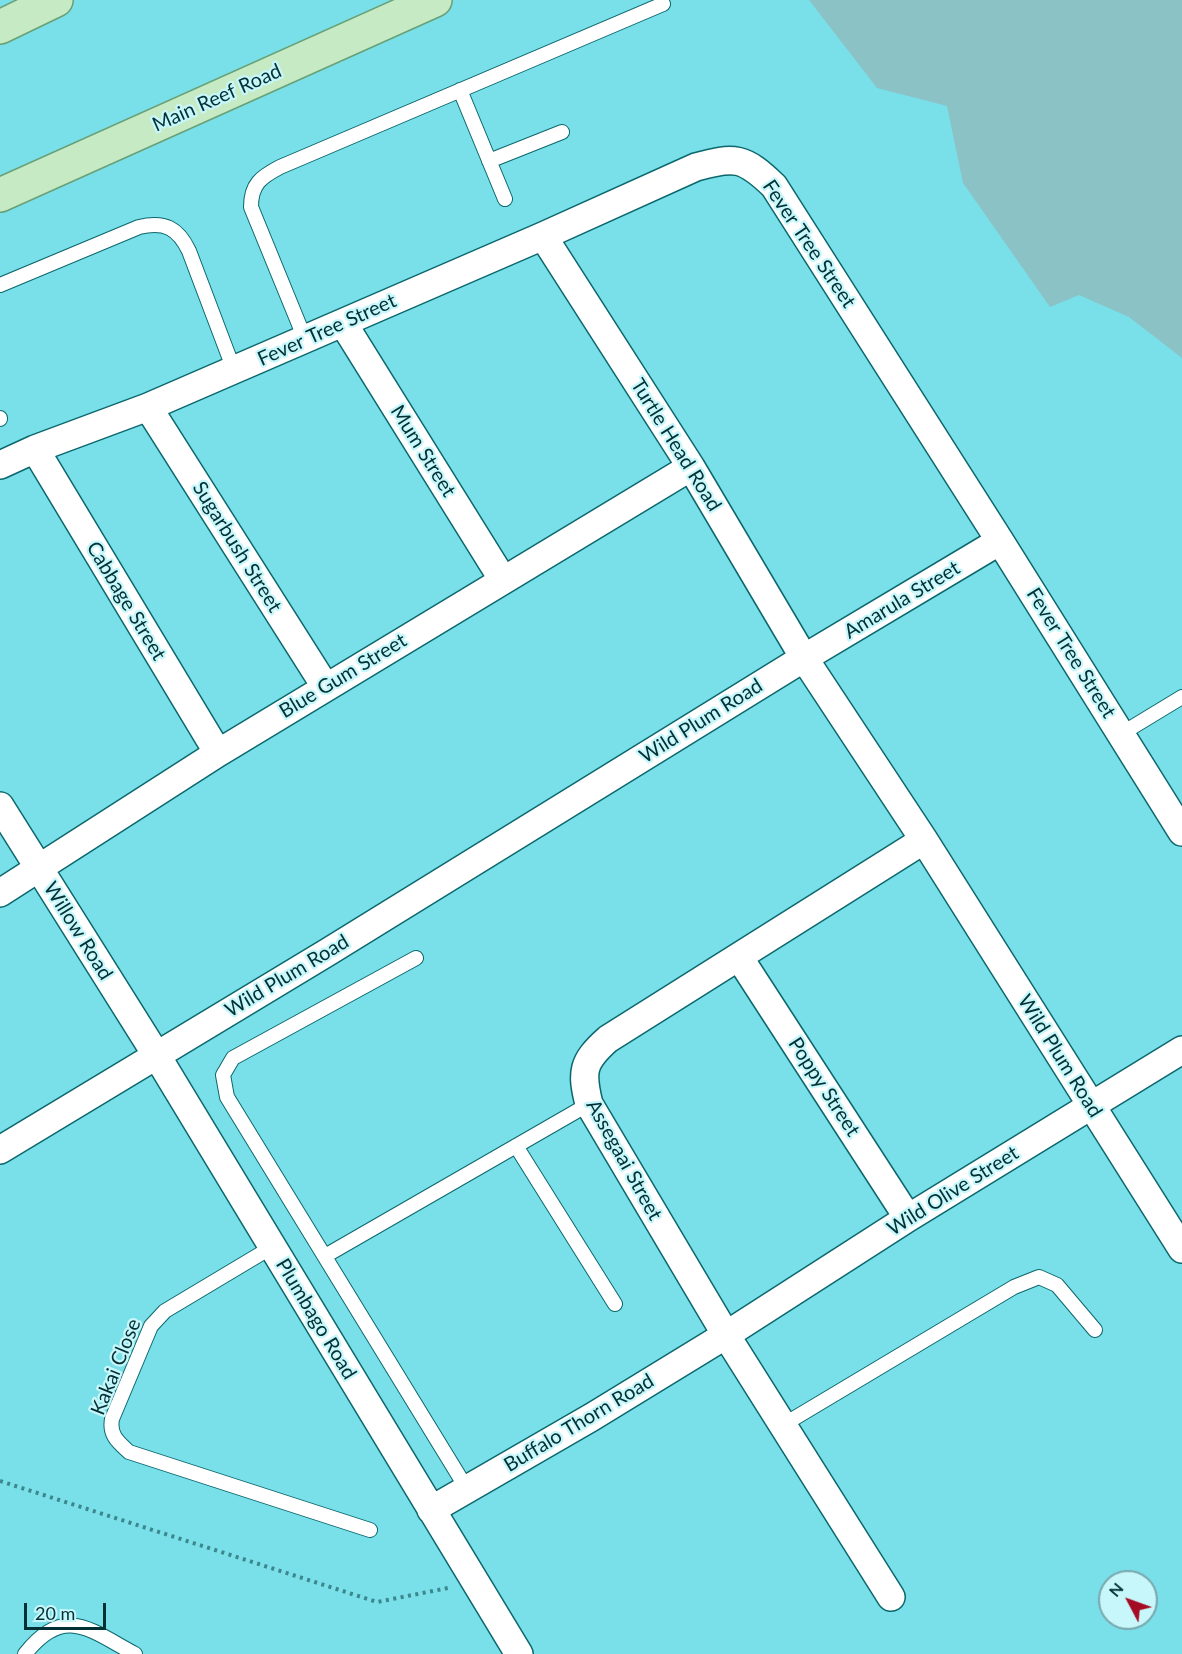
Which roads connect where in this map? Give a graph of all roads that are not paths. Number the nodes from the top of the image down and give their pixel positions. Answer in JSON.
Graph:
{"nodes":[{"id":1,"x":56,"y":0,"type":"edge"},
{"id":2,"x":435,"y":0,"type":"edge"},
{"id":3,"x":663,"y":4,"type":"dead end"},
{"id":4,"x":0,"y":27,"type":"edge"},
{"id":5,"x":460,"y":90,"type":"junction"},
{"id":6,"x":562,"y":132,"type":"dead end"},
{"id":7,"x":489,"y":161,"type":"junction"},
{"id":8,"x":0,"y":195,"type":"edge"},
{"id":9,"x":505,"y":199,"type":"dead end"},
{"id":10,"x":543,"y":236,"type":"junction"},
{"id":11,"x":0,"y":285,"type":"edge"},
{"id":12,"x":343,"y":323,"type":"junction"},
{"id":13,"x":305,"y":339,"type":"junction"},
{"id":14,"x":234,"y":370,"type":"junction"},
{"id":15,"x":148,"y":407,"type":"junction"},
{"id":16,"x":35,"y":449,"type":"junction"},
{"id":17,"x":0,"y":465,"type":"edge"},
{"id":18,"x":691,"y":467,"type":"junction"},
{"id":19,"x":1000,"y":541,"type":"junction"},
{"id":20,"x":503,"y":580,"type":"junction"},
{"id":21,"x":804,"y":658,"type":"junction"},
{"id":22,"x":326,"y":687,"type":"junction"},
{"id":23,"x":1182,"y":697,"type":"edge"},
{"id":24,"x":1121,"y":734,"type":"junction"},
{"id":25,"x":218,"y":753,"type":"junction"},
{"id":26,"x":0,"y":806,"type":"edge"},
{"id":27,"x":1182,"y":832,"type":"edge"},
{"id":28,"x":924,"y":840,"type":"junction"},
{"id":29,"x":38,"y":869,"type":"junction"},
{"id":30,"x":0,"y":892,"type":"edge"},
{"id":31,"x":739,"y":957,"type":"junction"},
{"id":32,"x":416,"y":958,"type":"dead end"},
{"id":33,"x":1182,"y":1050,"type":"edge"},
{"id":34,"x":157,"y":1056,"type":"junction"},
{"id":35,"x":589,"y":1104,"type":"junction"},
{"id":36,"x":1091,"y":1105,"type":"junction"},
{"id":37,"x":516,"y":1146,"type":"junction"},
{"id":38,"x":0,"y":1150,"type":"edge"},
{"id":39,"x":908,"y":1218,"type":"junction"},
{"id":40,"x":272,"y":1247,"type":"junction"},
{"id":41,"x":1182,"y":1249,"type":"edge"},
{"id":42,"x":325,"y":1256,"type":"junction"},
{"id":43,"x":615,"y":1304,"type":"dead end"},
{"id":44,"x":1095,"y":1330,"type":"dead end"},
{"id":45,"x":726,"y":1335,"type":"junction"},
{"id":46,"x":783,"y":1425,"type":"junction"},
{"id":47,"x":468,"y":1489,"type":"junction"},
{"id":48,"x":431,"y":1510,"type":"junction"},
{"id":49,"x":370,"y":1530,"type":"dead end"},
{"id":50,"x":891,"y":1597,"type":"dead end"},
{"id":51,"x":25,"y":1654,"type":"edge"},
{"id":52,"x":135,"y":1654,"type":"edge"},
{"id":53,"x":519,"y":1654,"type":"edge"}],
"edges":[{"from":1,"to":4,"type":"main road"},
{"from":2,"to":8,"type":"main road","name":"Main Reef Road"},
{"from":3,"to":5,"type":"lane"},
{"from":5,"to":7,"type":"lane"},
{"from":5,"to":13,"type":"lane"},
{"from":6,"to":7,"type":"lane"},
{"from":7,"to":9,"type":"lane"},
{"from":10,"to":12,"type":"street","name":"Fever Tree Street"},
{"from":10,"to":18,"type":"street","name":"Turtle Head Road"},
{"from":10,"to":19,"type":"street","name":"Fever Tree Street"},
{"from":11,"to":14,"type":"lane"},
{"from":12,"to":13,"type":"street","name":"Fever Tree Street"},
{"from":12,"to":20,"type":"street","name":"Mum Street"},
{"from":13,"to":14,"type":"street","name":"Fever Tree Street"},
{"from":14,"to":15,"type":"street","name":"Fever Tree Street"},
{"from":15,"to":16,"type":"street","name":"Fever Tree Street"},
{"from":15,"to":22,"type":"street","name":"Sugarbush Street"},
{"from":16,"to":17,"type":"street","name":"Fever Tree Street"},
{"from":16,"to":25,"type":"street","name":"Cabbage Street"},
{"from":18,"to":20,"type":"street","name":"Blue Gum Street"},
{"from":18,"to":21,"type":"street","name":"Turtle Head Road"},
{"from":19,"to":21,"type":"street","name":"Amarula Street"},
{"from":19,"to":24,"type":"street","name":"Fever Tree Street"},
{"from":20,"to":22,"type":"street","name":"Blue Gum Street"},
{"from":21,"to":28,"type":"street","name":"Wild Plum Road"},
{"from":21,"to":34,"type":"street","name":"Wild Plum Road"},
{"from":22,"to":25,"type":"street","name":"Blue Gum Street"},
{"from":23,"to":24,"type":"lane"},
{"from":24,"to":27,"type":"street","name":"Fever Tree Street"},
{"from":25,"to":29,"type":"street","name":"Blue Gum Street"},
{"from":26,"to":29,"type":"street","name":"Willow Road"},
{"from":28,"to":31,"type":"street","name":"Assegaai Street"},
{"from":28,"to":36,"type":"street","name":"Wild Plum Road"},
{"from":29,"to":30,"type":"street","name":"Blue Gum Street"},
{"from":29,"to":34,"type":"street","name":"Willow Road"},
{"from":31,"to":35,"type":"street","name":"Assegaai Street"},
{"from":31,"to":39,"type":"street","name":"Poppy Street"},
{"from":32,"to":42,"type":"lane"},
{"from":33,"to":36,"type":"street","name":"Wild Olive Street"},
{"from":34,"to":38,"type":"street","name":"Wild Plum Road"},
{"from":34,"to":40,"type":"street","name":"Plumbago Road"},
{"from":35,"to":37,"type":"lane"},
{"from":35,"to":45,"type":"street","name":"Assegaai Street"},
{"from":36,"to":39,"type":"street","name":"Wild Olive Street"},
{"from":36,"to":41,"type":"street","name":"Wild Plum Road"},
{"from":37,"to":42,"type":"lane"},
{"from":37,"to":43,"type":"lane"},
{"from":39,"to":45,"type":"street","name":"Wild Olive Street"},
{"from":40,"to":48,"type":"street","name":"Plumbago Road"},
{"from":40,"to":49,"type":"lane","name":"Kakai Close"},
{"from":42,"to":47,"type":"lane"},
{"from":44,"to":46,"type":"lane"},
{"from":45,"to":46,"type":"street","name":"Assegaai Street"},
{"from":45,"to":47,"type":"street","name":"Buffalo Thorn Road"},
{"from":46,"to":50,"type":"street","name":"Assegaai Street"},
{"from":47,"to":48,"type":"street","name":"Buffalo Thorn Road"},
{"from":48,"to":53,"type":"street","name":"Plumbago Road"},
{"from":51,"to":52,"type":"lane"}]}
